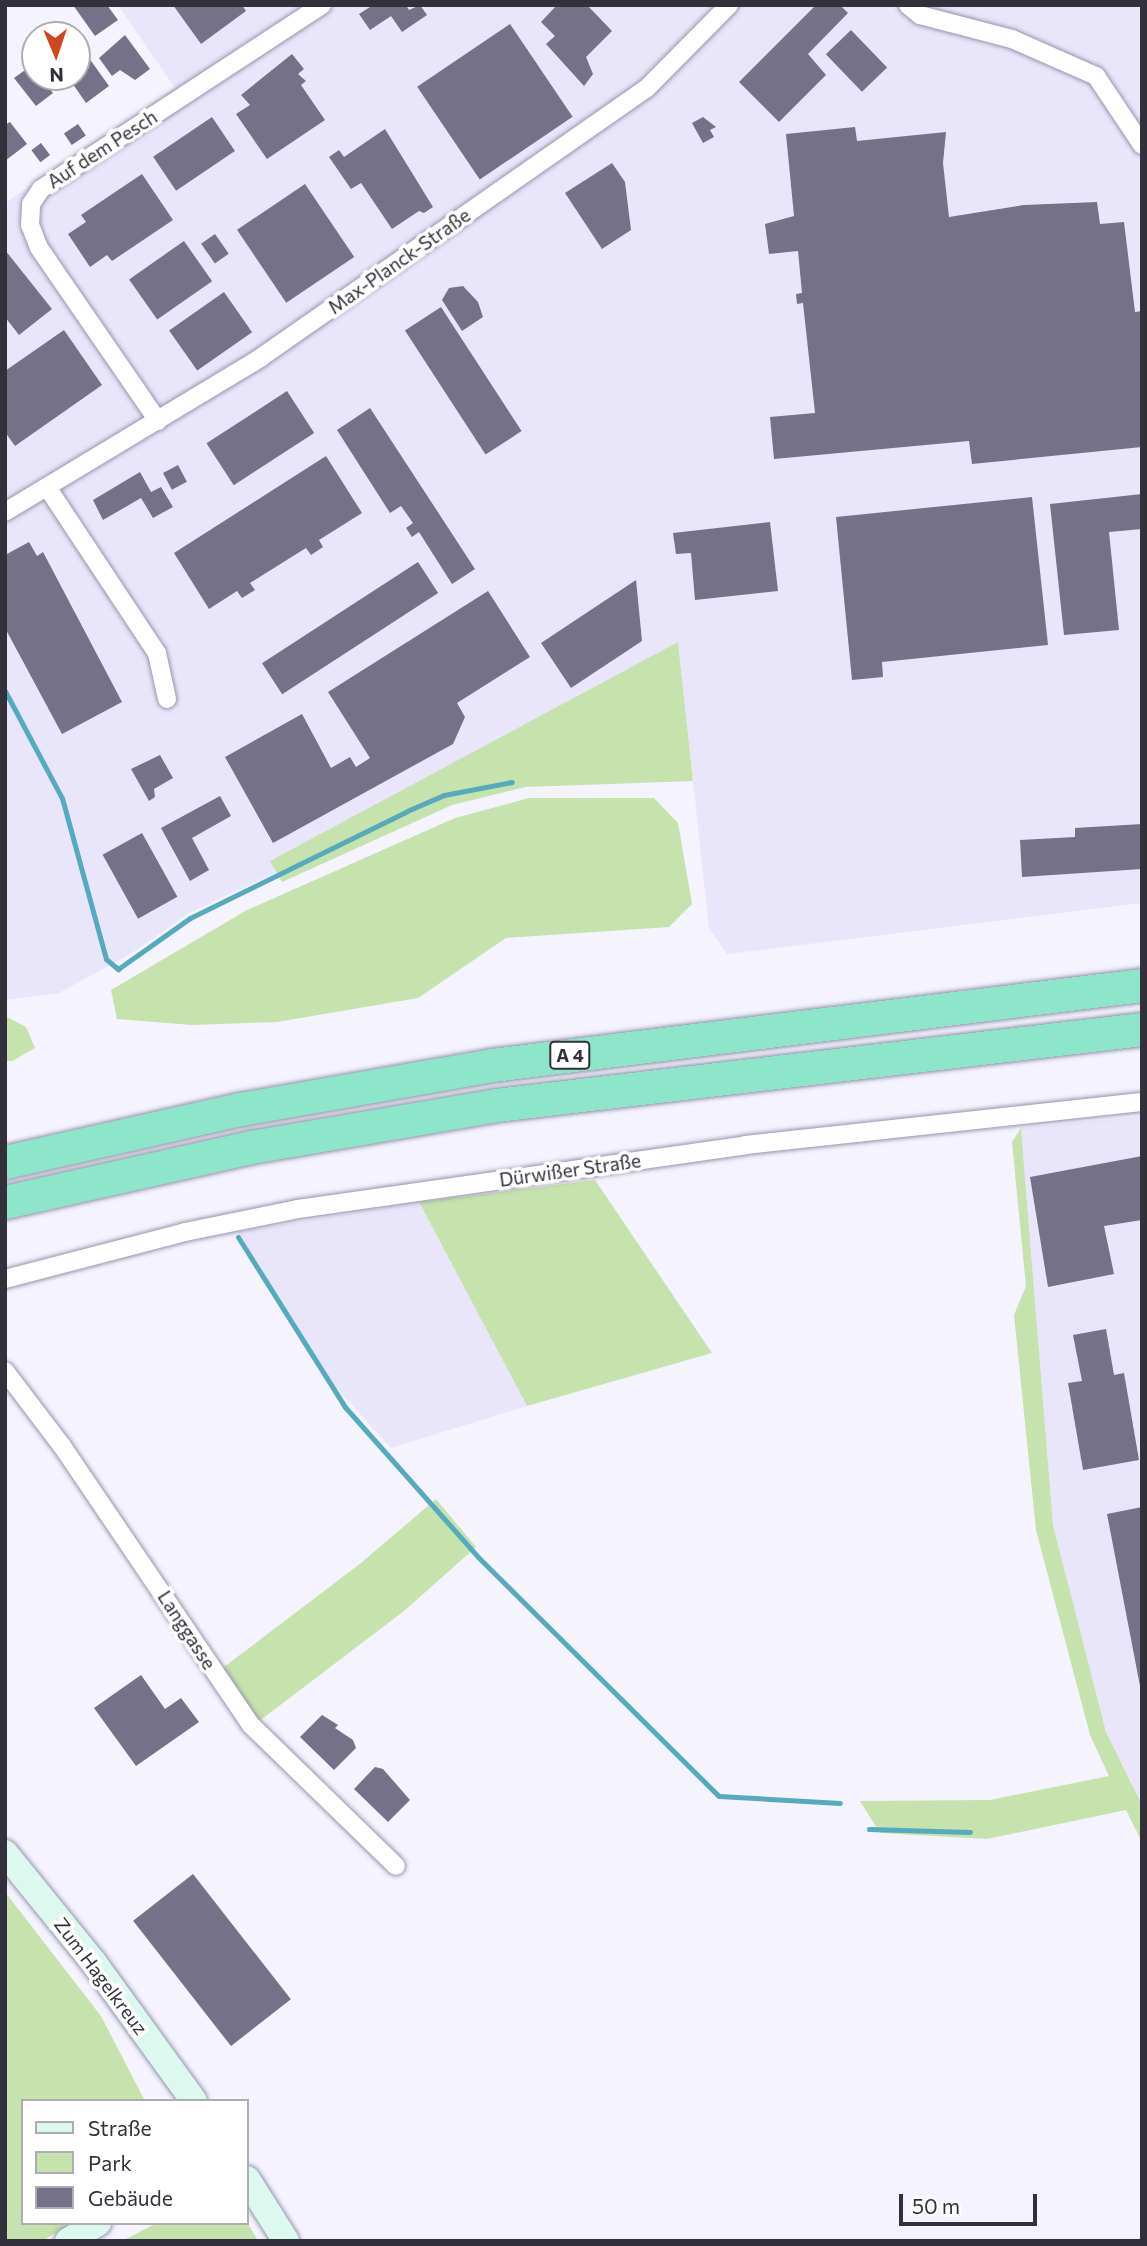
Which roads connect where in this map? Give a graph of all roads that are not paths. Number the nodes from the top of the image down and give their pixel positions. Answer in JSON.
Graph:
{"nodes":[{"id":1,"x":322,"y":5,"type":"edge"},
{"id":2,"x":729,"y":5,"type":"edge"},
{"id":3,"x":908,"y":5,"type":"edge"},
{"id":4,"x":1142,"y":145,"type":"edge"},
{"id":5,"x":158,"y":421,"type":"junction"},
{"id":6,"x":48,"y":489,"type":"junction"},
{"id":7,"x":5,"y":512,"type":"edge"},
{"id":8,"x":167,"y":698,"type":"dead end"},
{"id":9,"x":1142,"y":985,"type":"edge"},
{"id":10,"x":1142,"y":1029,"type":"edge"},
{"id":11,"x":1142,"y":1102,"type":"edge"},
{"id":12,"x":5,"y":1162,"type":"edge"},
{"id":13,"x":5,"y":1202,"type":"edge"},
{"id":14,"x":5,"y":1279,"type":"edge"},
{"id":15,"x":5,"y":1371,"type":"edge"},
{"id":16,"x":5,"y":1853,"type":"edge"},
{"id":17,"x":396,"y":1866,"type":"dead end"},
{"id":18,"x":167,"y":2064,"type":"junction"},
{"id":19,"x":170,"y":2099,"type":"edge"},
{"id":20,"x":193,"y":2099,"type":"edge"},
{"id":21,"x":248,"y":2181,"type":"edge"},
{"id":22,"x":95,"y":2225,"type":"edge"},
{"id":23,"x":68,"y":2241,"type":"edge"},
{"id":24,"x":286,"y":2241,"type":"edge"}],
"edges":[{"from":1,"to":5,"type":"street","name":"Auf dem Pesch"},
{"from":2,"to":5,"type":"street","name":"Max-Planck-Straße"},
{"from":3,"to":4,"type":"street"},
{"from":5,"to":6,"type":"street","name":"Max-Planck-Straße"},
{"from":6,"to":7,"type":"street","name":"Max-Planck-Straße"},
{"from":6,"to":8,"type":"street"},
{"from":9,"to":12,"type":"highway","number":"A 4"},
{"from":10,"to":13,"type":"highway","number":"A 4"},
{"from":11,"to":14,"type":"street","name":"Dürwißer Straße"},
{"from":15,"to":17,"type":"street","name":"Langgasse"},
{"from":16,"to":18,"type":"street","name":"Zum Hagelkreuz"},
{"from":18,"to":19,"type":"street"},
{"from":18,"to":20,"type":"street","name":"Zum Hagelkreuz"},
{"from":21,"to":24,"type":"street"},
{"from":22,"to":23,"type":"street"}]}
